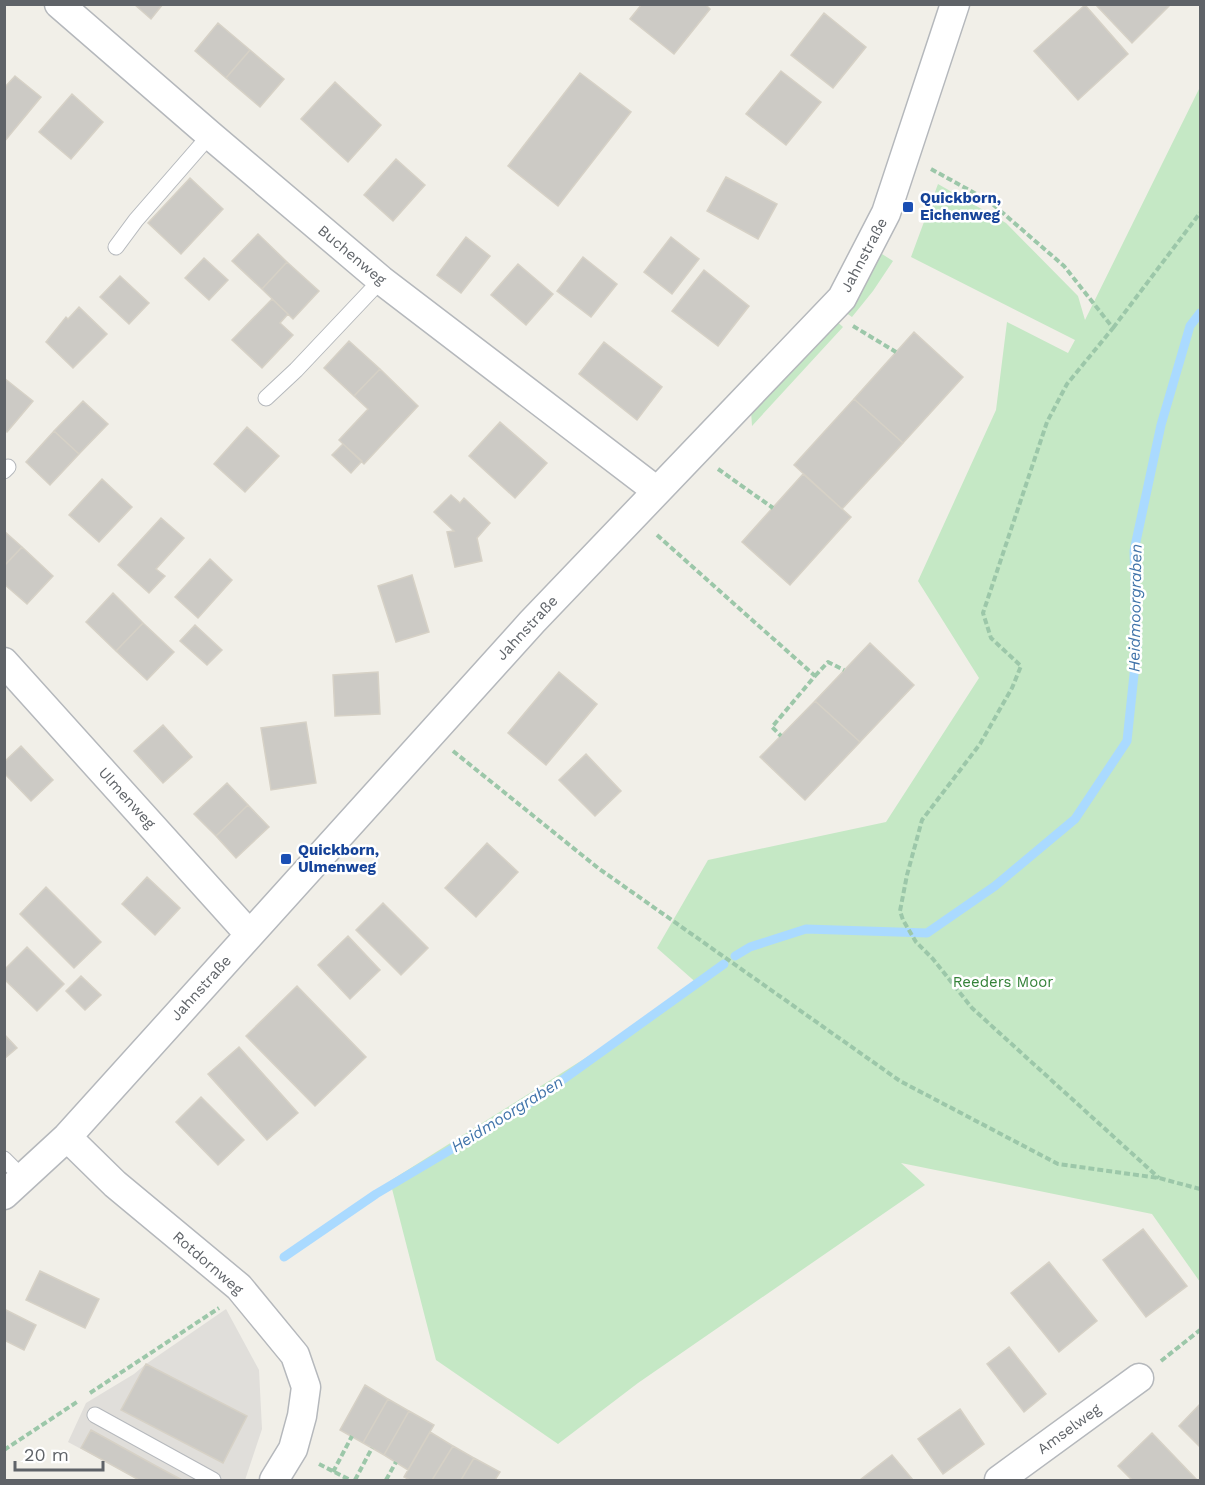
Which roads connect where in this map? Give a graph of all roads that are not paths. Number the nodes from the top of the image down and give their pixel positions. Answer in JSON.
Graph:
{"nodes":[{"id":1,"x":59,"y":4,"type":"edge"},
{"id":2,"x":955,"y":4,"type":"edge"},
{"id":3,"x":210,"y":135,"type":"junction"},
{"id":4,"x":116,"y":247,"type":"dead end"},
{"id":5,"x":381,"y":280,"type":"junction"},
{"id":6,"x":266,"y":398,"type":"dead end"},
{"id":7,"x":657,"y":491,"type":"junction"},
{"id":8,"x":4,"y":662,"type":"edge"},
{"id":9,"x":249,"y":934,"type":"junction"},
{"id":10,"x":67,"y":1137,"type":"junction"},
{"id":11,"x":11,"y":1177,"type":"edge"},
{"id":12,"x":1139,"y":1378,"type":"road end"},
{"id":13,"x":95,"y":1415,"type":"dead end"},
{"id":14,"x":213,"y":1480,"type":"edge"},
{"id":15,"x":274,"y":1480,"type":"edge"},
{"id":16,"x":999,"y":1480,"type":"edge"}],
"edges":[{"from":1,"to":3,"type":"street","name":"Buchenweg"},
{"from":2,"to":7,"type":"street","name":"Jahnstraße"},
{"from":3,"to":4,"type":"lane"},
{"from":3,"to":5,"type":"street","name":"Buchenweg"},
{"from":5,"to":6,"type":"lane"},
{"from":5,"to":7,"type":"street","name":"Buchenweg"},
{"from":7,"to":9,"type":"street","name":"Jahnstraße"},
{"from":8,"to":9,"type":"street","name":"Ulmenweg"},
{"from":9,"to":10,"type":"street","name":"Jahnstraße"},
{"from":10,"to":11,"type":"street","name":"Jahnstraße"},
{"from":10,"to":15,"type":"street","name":"Rotdornweg"},
{"from":12,"to":16,"type":"street","name":"Amselweg"},
{"from":13,"to":14,"type":"lane"}]}
